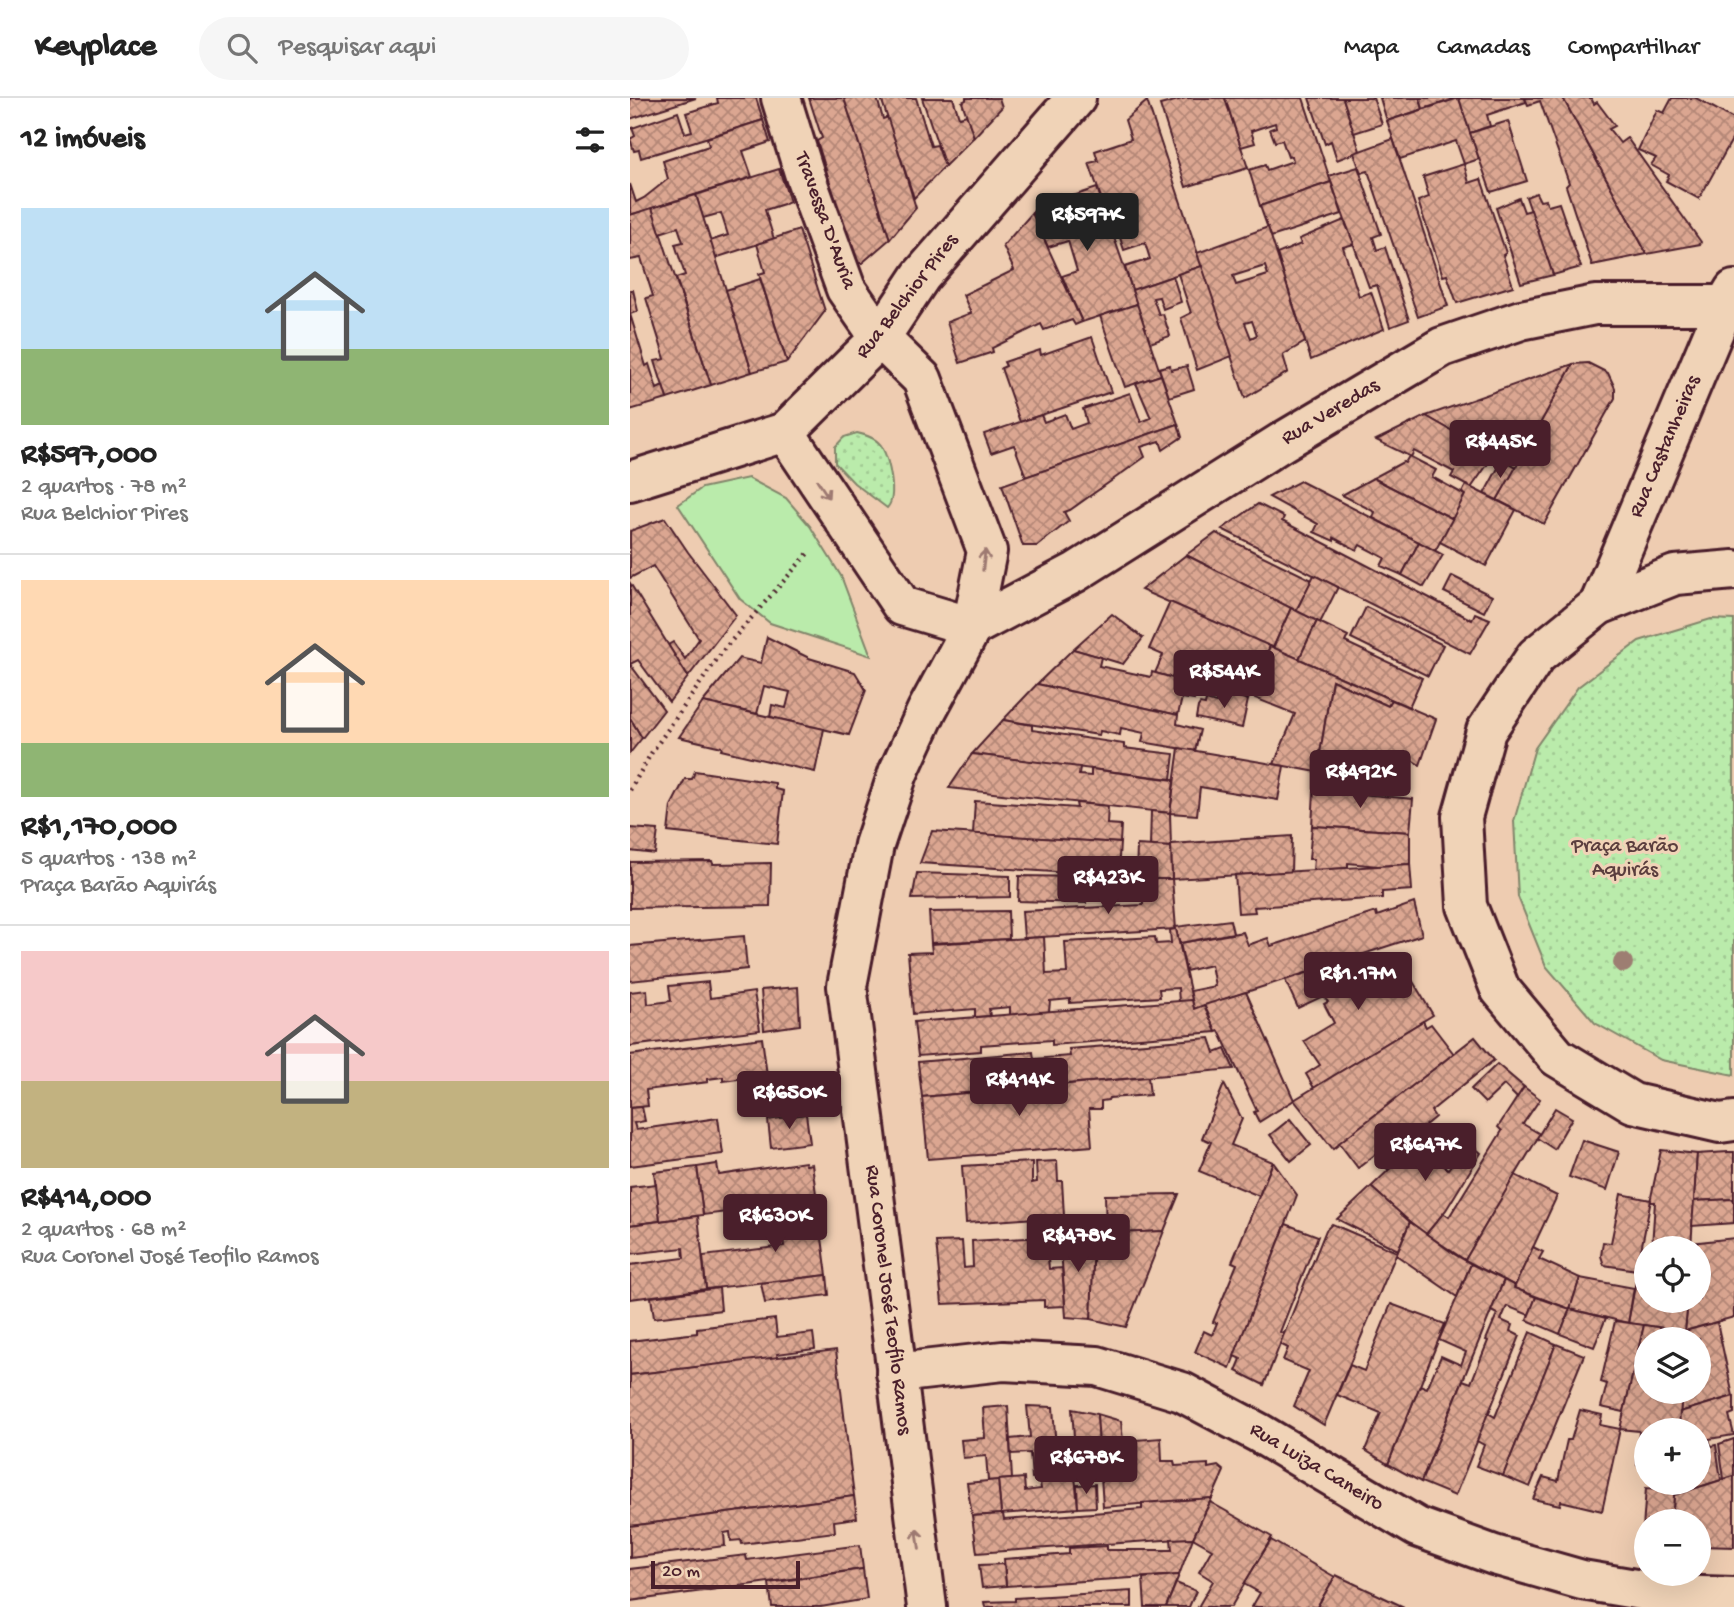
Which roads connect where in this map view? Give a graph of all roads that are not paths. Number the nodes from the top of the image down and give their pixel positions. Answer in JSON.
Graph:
{"nodes":[{"id":1,"x":780,"y":98,"type":"edge"},
{"id":2,"x":1076,"y":98,"type":"edge"},
{"id":3,"x":1730,"y":298,"type":"edge"},
{"id":4,"x":880,"y":338,"type":"junction"},
{"id":5,"x":785,"y":432,"type":"junction"},
{"id":6,"x":630,"y":481,"type":"edge"},
{"id":7,"x":1734,"y":570,"type":"edge"},
{"id":8,"x":1599,"y":605,"type":"junction"},
{"id":9,"x":972,"y":627,"type":"junction"},
{"id":10,"x":1734,"y":1121,"type":"edge"},
{"id":11,"x":895,"y":1373,"type":"junction"},
{"id":12,"x":1734,"y":1597,"type":"edge"},
{"id":13,"x":927,"y":1607,"type":"edge"}],
"edges":[{"from":1,"to":4,"type":"street","name":"Travessa D'Auria"},
{"from":2,"to":4,"type":"street","name":"Rua Belchior Pires"},
{"from":3,"to":8,"type":"street","name":"Rua Castanheiras"},
{"from":3,"to":9,"type":"street","name":"Rua Veredas"},
{"from":4,"to":5,"type":"street","name":"Rua Belchior Pires"},
{"from":9,"to":4,"type":"street","name":"Travessa D'Auria","one_way":true},
{"from":5,"to":6,"type":"street","name":"Rua Belchior Pires"},
{"from":5,"to":9,"type":"street","one_way":true},
{"from":7,"to":8,"type":"street"},
{"from":8,"to":10,"type":"street"},
{"from":9,"to":11,"type":"street","name":"Rua Coronel José Teofilo Ramos"},
{"from":11,"to":12,"type":"street","name":"Rua Luiza Caneiro"},
{"from":13,"to":11,"type":"street","name":"Rua Coronel José Teofilo Ramos","one_way":true}]}
